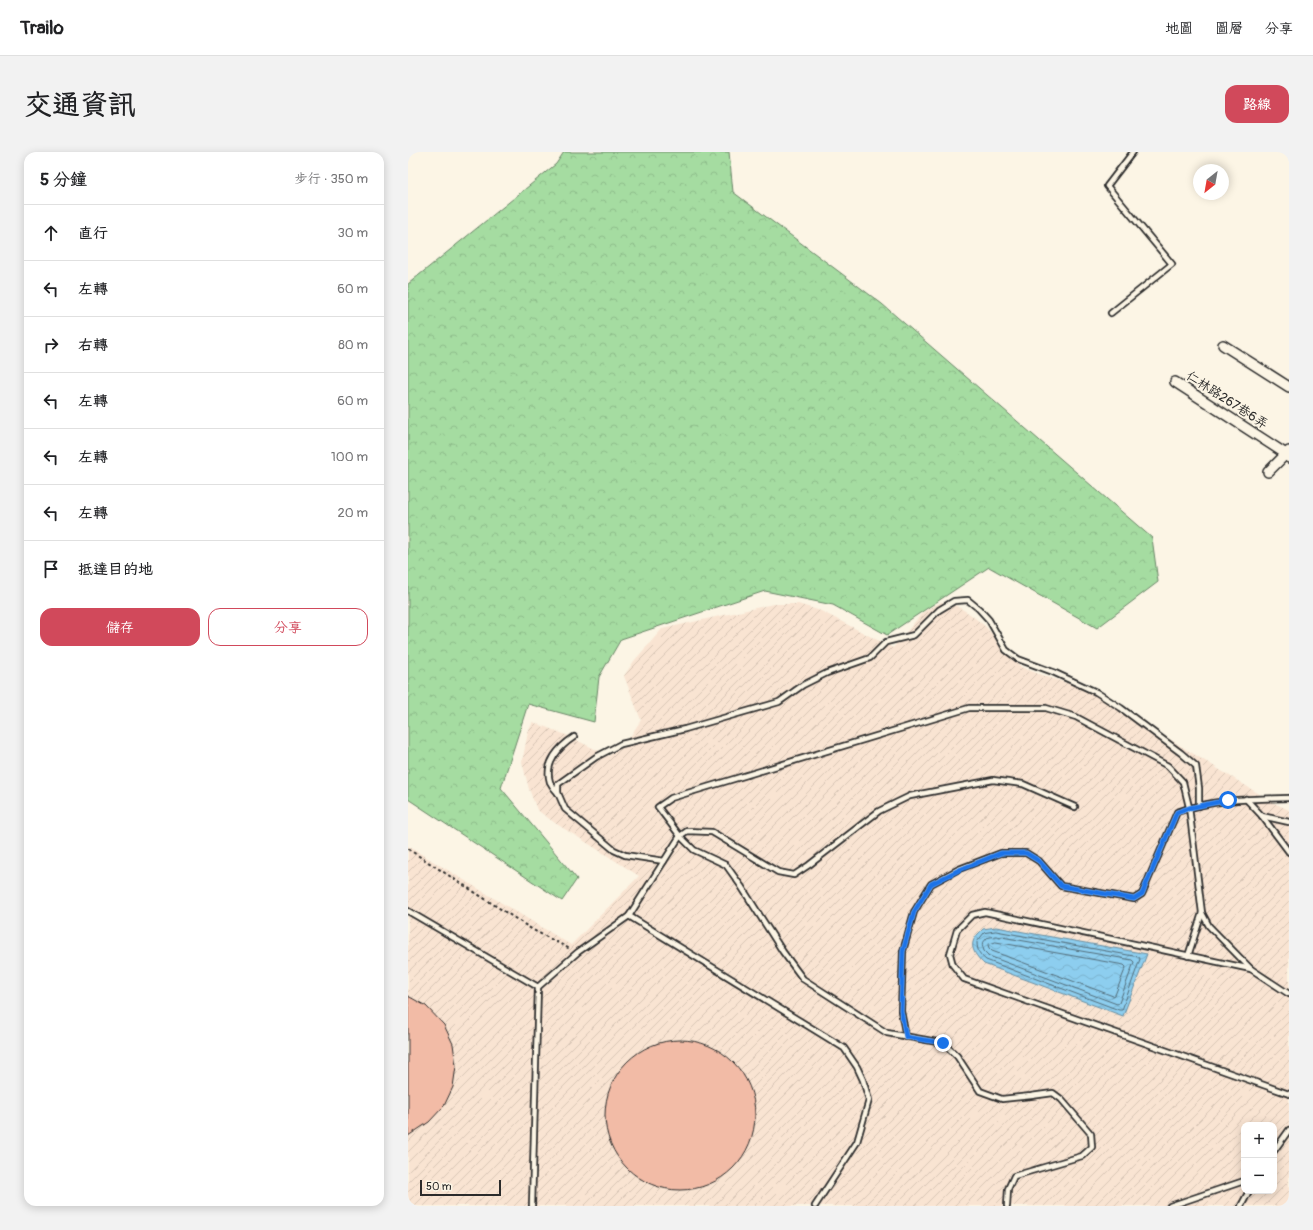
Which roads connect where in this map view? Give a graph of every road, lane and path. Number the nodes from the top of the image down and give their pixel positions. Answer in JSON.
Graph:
{"nodes":[{"id":1,"x":1133,"y":152,"type":"edge"},
{"id":2,"x":1111,"y":313,"type":"dead end"},
{"id":3,"x":1223,"y":345,"type":"dead end"},
{"id":4,"x":1175,"y":382,"type":"dead end"},
{"id":5,"x":1289,"y":387,"type":"edge"},
{"id":6,"x":1288,"y":454,"type":"edge"},
{"id":7,"x":1268,"y":472,"type":"dead end"},
{"id":8,"x":574,"y":737,"type":"dead end"},
{"id":9,"x":558,"y":793,"type":"junction"},
{"id":10,"x":1289,"y":798,"type":"edge"},
{"id":11,"x":1246,"y":799,"type":"junction"},
{"id":12,"x":1199,"y":806,"type":"junction"},
{"id":13,"x":1075,"y":807,"type":"dead end"},
{"id":14,"x":1189,"y":808,"type":"junction"},
{"id":15,"x":1262,"y":816,"type":"junction"},
{"id":16,"x":1289,"y":822,"type":"edge"},
{"id":17,"x":680,"y":836,"type":"junction"},
{"id":18,"x":408,"y":848,"type":"edge"},
{"id":19,"x":1289,"y":852,"type":"edge"},
{"id":20,"x":664,"y":861,"type":"junction"},
{"id":21,"x":408,"y":911,"type":"edge"},
{"id":22,"x":1202,"y":913,"type":"junction"},
{"id":23,"x":629,"y":916,"type":"junction"},
{"id":24,"x":578,"y":952,"type":"junction"},
{"id":25,"x":1188,"y":956,"type":"junction"},
{"id":26,"x":1251,"y":969,"type":"junction"},
{"id":27,"x":538,"y":987,"type":"junction"},
{"id":28,"x":1289,"y":994,"type":"edge"},
{"id":29,"x":906,"y":1037,"type":"junction"},
{"id":30,"x":1289,"y":1094,"type":"edge"},
{"id":31,"x":1289,"y":1130,"type":"edge"},
{"id":32,"x":1277,"y":1147,"type":"edge"},
{"id":33,"x":1241,"y":1182,"type":"edge"},
{"id":34,"x":1247,"y":1194,"type":"edge"},
{"id":35,"x":532,"y":1206,"type":"edge"},
{"id":36,"x":815,"y":1206,"type":"edge"},
{"id":37,"x":1007,"y":1206,"type":"edge"},
{"id":38,"x":1170,"y":1206,"type":"edge"},
{"id":39,"x":1241,"y":1206,"type":"edge"}],
"edges":[{"from":1,"to":2,"type":"lane"},
{"from":3,"to":5,"type":"street"},
{"from":4,"to":6,"type":"street","name":"仁林路267巷6弄"},
{"from":6,"to":7,"type":"street"},
{"from":8,"to":9,"type":"lane"},
{"from":9,"to":12,"type":"lane"},
{"from":9,"to":20,"type":"lane"},
{"from":10,"to":11,"type":"lane"},
{"from":11,"to":12,"type":"lane"},
{"from":11,"to":15,"type":"lane"},
{"from":12,"to":14,"type":"lane"},
{"from":13,"to":17,"type":"lane"},
{"from":14,"to":17,"type":"lane"},
{"from":14,"to":22,"type":"lane"},
{"from":14,"to":29,"type":"lane"},
{"from":15,"to":16,"type":"lane"},
{"from":15,"to":19,"type":"lane"},
{"from":17,"to":20,"type":"lane"},
{"from":17,"to":29,"type":"lane"},
{"from":18,"to":24,"type":"path"},
{"from":20,"to":23,"type":"lane"},
{"from":21,"to":27,"type":"lane"},
{"from":22,"to":25,"type":"lane"},
{"from":22,"to":26,"type":"lane"},
{"from":23,"to":24,"type":"lane"},
{"from":23,"to":36,"type":"lane"},
{"from":24,"to":27,"type":"lane"},
{"from":25,"to":26,"type":"lane"},
{"from":25,"to":30,"type":"lane"},
{"from":26,"to":28,"type":"lane"},
{"from":27,"to":35,"type":"lane"},
{"from":29,"to":37,"type":"lane"},
{"from":31,"to":32,"type":"lane"},
{"from":33,"to":38,"type":"lane"},
{"from":34,"to":39,"type":"lane"}]}
